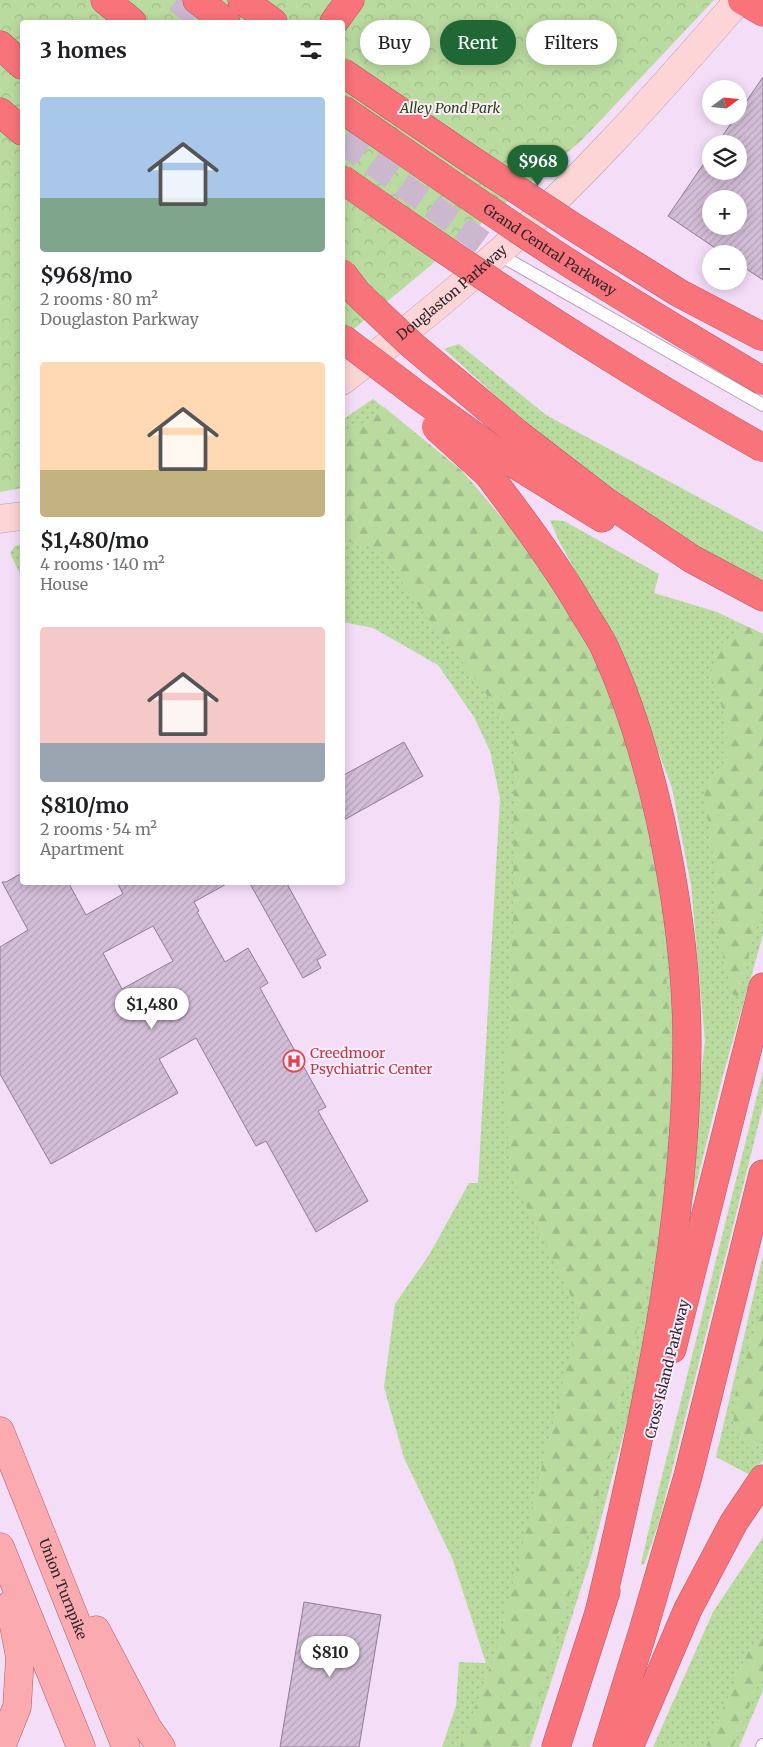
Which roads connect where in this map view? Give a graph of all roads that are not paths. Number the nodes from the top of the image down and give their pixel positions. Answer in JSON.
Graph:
{"nodes":[{"id":1,"x":105,"y":0,"type":"edge"},
{"id":2,"x":197,"y":0,"type":"edge"},
{"id":3,"x":242,"y":0,"type":"edge"},
{"id":4,"x":350,"y":0,"type":"edge"},
{"id":5,"x":741,"y":0,"type":"edge"},
{"id":6,"x":763,"y":12,"type":"edge"},
{"id":7,"x":130,"y":20,"type":"edge"},
{"id":8,"x":223,"y":20,"type":"edge"},
{"id":9,"x":270,"y":20,"type":"edge"},
{"id":10,"x":335,"y":20,"type":"edge"},
{"id":11,"x":0,"y":45,"type":"edge"},
{"id":12,"x":20,"y":63,"type":"edge"},
{"id":13,"x":345,"y":74,"type":"edge"},
{"id":14,"x":345,"y":111,"type":"edge"},
{"id":15,"x":0,"y":112,"type":"edge"},
{"id":16,"x":20,"y":129,"type":"edge"},
{"id":17,"x":345,"y":181,"type":"edge"},
{"id":18,"x":498,"y":254,"type":"junction"},
{"id":19,"x":345,"y":277,"type":"edge"},
{"id":20,"x":763,"y":337,"type":"edge"},
{"id":21,"x":345,"y":340,"type":"edge"},
{"id":22,"x":345,"y":349,"type":"edge"},
{"id":23,"x":345,"y":379,"type":"edge"},
{"id":24,"x":763,"y":381,"type":"edge"},
{"id":25,"x":763,"y":405,"type":"edge"},
{"id":26,"x":763,"y":448,"type":"edge"},
{"id":27,"x":498,"y":467,"type":"junction"},
{"id":28,"x":20,"y":516,"type":"edge"},
{"id":29,"x":0,"y":519,"type":"edge"},
{"id":30,"x":763,"y":599,"type":"edge"},
{"id":31,"x":763,"y":987,"type":"edge"},
{"id":32,"x":763,"y":1174,"type":"edge"},
{"id":33,"x":0,"y":1431,"type":"edge"},
{"id":34,"x":763,"y":1479,"type":"edge"},
{"id":35,"x":763,"y":1512,"type":"edge"},
{"id":36,"x":38,"y":1524,"type":"junction"},
{"id":37,"x":0,"y":1547,"type":"edge"},
{"id":38,"x":600,"y":1609,"type":"junction"},
{"id":39,"x":622,"y":1746,"type":"edge"},
{"id":40,"x":2,"y":1747,"type":"edge"},
{"id":41,"x":81,"y":1747,"type":"edge"},
{"id":42,"x":126,"y":1747,"type":"edge"},
{"id":43,"x":161,"y":1747,"type":"edge"},
{"id":44,"x":556,"y":1747,"type":"edge"}],
"edges":[{"from":1,"to":7,"type":"highway"},
{"from":2,"to":8,"type":"highway"},
{"from":3,"to":9,"type":"highway"},
{"from":4,"to":10,"type":"highway"},
{"from":5,"to":6,"type":"highway"},
{"from":5,"to":18,"type":"main road","name":"Douglaston Parkway"},
{"from":11,"to":12,"type":"highway"},
{"from":13,"to":20,"type":"highway","bridge":true},
{"from":14,"to":24,"type":"highway","name":"Grand Central Parkway","bridge":true},
{"from":15,"to":16,"type":"highway"},
{"from":17,"to":26,"type":"highway","bridge":true},
{"from":18,"to":23,"type":"main road","name":"Douglaston Parkway"},
{"from":18,"to":25,"type":"lane"},
{"from":19,"to":30,"type":"highway","bridge":true},
{"from":21,"to":27,"type":"highway","bridge":true},
{"from":22,"to":27,"type":"highway","bridge":true},
{"from":27,"to":30,"type":"highway"},
{"from":27,"to":38,"type":"highway"},
{"from":28,"to":29,"type":"main road"},
{"from":31,"to":38,"type":"highway","name":"Cross Island Parkway"},
{"from":32,"to":39,"type":"highway"},
{"from":33,"to":36,"type":"main road","name":"Union Turnpike"},
{"from":34,"to":39,"type":"highway"},
{"from":35,"to":39,"type":"highway"},
{"from":36,"to":42,"type":"main road","name":"Union Turnpike"},
{"from":36,"to":43,"type":"main road"},
{"from":37,"to":40,"type":"main road"},
{"from":37,"to":41,"type":"main road"},
{"from":38,"to":44,"type":"highway","name":"Cross Island Parkway"}]}
